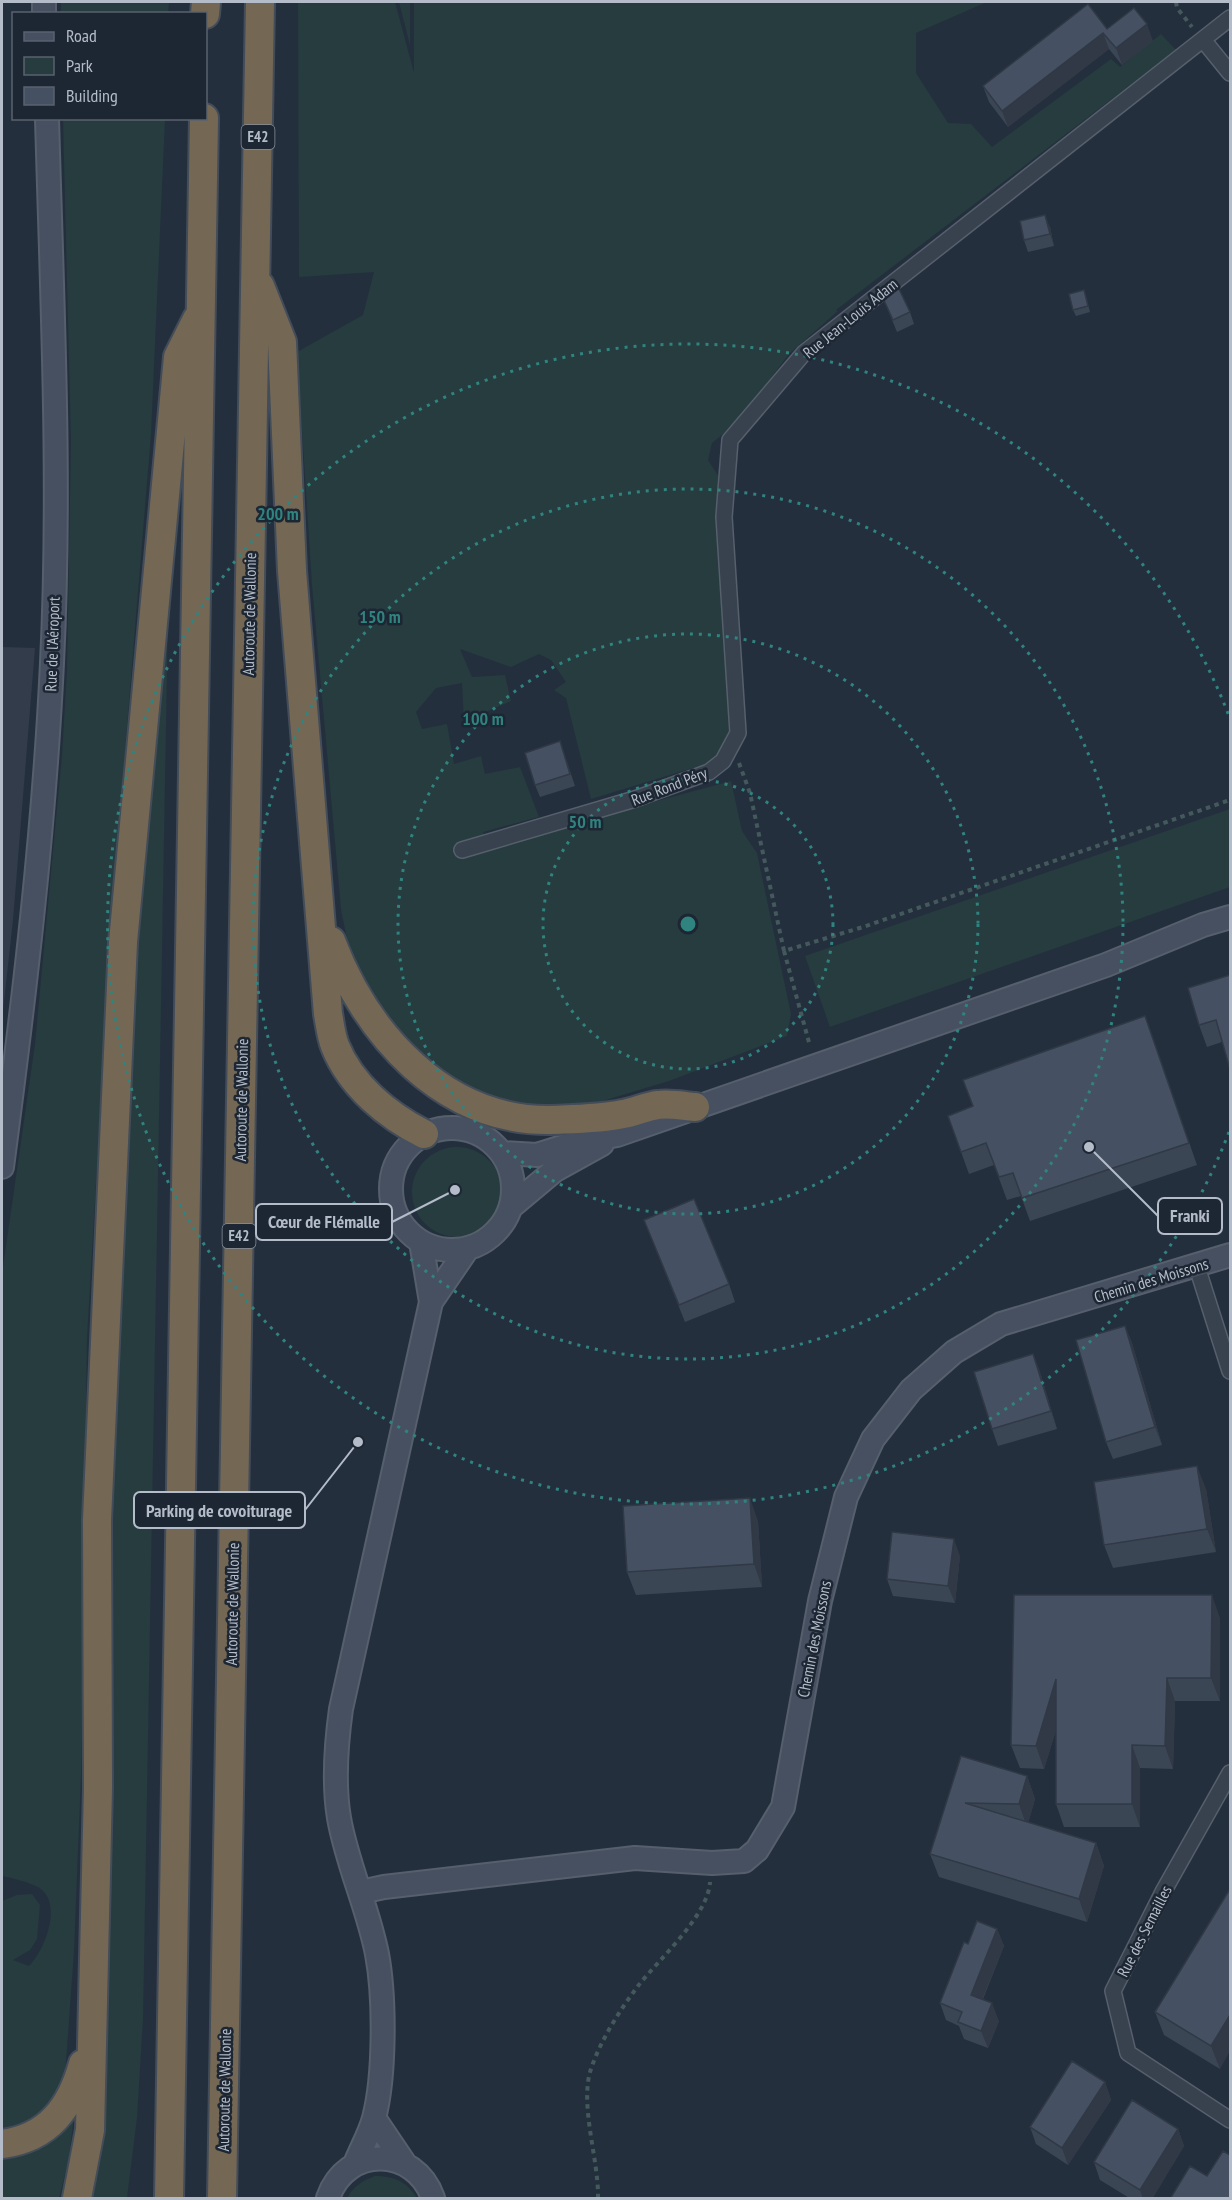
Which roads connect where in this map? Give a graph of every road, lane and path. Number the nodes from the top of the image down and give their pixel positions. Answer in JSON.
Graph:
{"nodes":[{"id":1,"x":260,"y":2,"type":"edge"},
{"id":2,"x":1176,"y":2,"type":"edge"},
{"id":3,"x":1230,"y":18,"type":"edge"},
{"id":4,"x":1204,"y":41,"type":"junction"},
{"id":5,"x":1230,"y":73,"type":"edge"},
{"id":6,"x":47,"y":120,"type":"edge"},
{"id":7,"x":204,"y":120,"type":"edge"},
{"id":8,"x":255,"y":273,"type":"junction"},
{"id":9,"x":200,"y":312,"type":"junction"},
{"id":10,"x":730,"y":750,"type":"junction"},
{"id":11,"x":1230,"y":800,"type":"edge"},
{"id":12,"x":462,"y":850,"type":"dead end"},
{"id":13,"x":318,"y":885,"type":"junction"},
{"id":14,"x":1230,"y":917,"type":"edge"},
{"id":15,"x":784,"y":951,"type":"junction"},
{"id":16,"x":816,"y":1065,"type":"junction"},
{"id":17,"x":695,"y":1107,"type":"junction"},
{"id":18,"x":424,"y":1134,"type":"junction"},
{"id":19,"x":617,"y":1135,"type":"junction"},
{"id":20,"x":503,"y":1153,"type":"junction"},
{"id":21,"x":2,"y":1167,"type":"edge"},
{"id":22,"x":512,"y":1206,"type":"junction"},
{"id":23,"x":421,"y":1242,"type":"junction"},
{"id":24,"x":468,"y":1248,"type":"junction"},
{"id":25,"x":1230,"y":1255,"type":"edge"},
{"id":26,"x":1197,"y":1267,"type":"junction"},
{"id":27,"x":431,"y":1302,"type":"junction"},
{"id":28,"x":1230,"y":1371,"type":"edge"},
{"id":29,"x":1230,"y":1773,"type":"edge"},
{"id":30,"x":712,"y":1863,"type":"junction"},
{"id":31,"x":361,"y":1892,"type":"junction"},
{"id":32,"x":92,"y":2030,"type":"junction"},
{"id":33,"x":374,"y":2118,"type":"junction"},
{"id":34,"x":1230,"y":2120,"type":"edge"},
{"id":35,"x":2,"y":2144,"type":"edge"},
{"id":36,"x":355,"y":2164,"type":"junction"},
{"id":37,"x":405,"y":2164,"type":"junction"},
{"id":38,"x":436,"y":2195,"type":"edge"},
{"id":39,"x":77,"y":2199,"type":"edge"},
{"id":40,"x":169,"y":2199,"type":"edge"},
{"id":41,"x":222,"y":2199,"type":"edge"},
{"id":42,"x":328,"y":2199,"type":"edge"},
{"id":43,"x":598,"y":2199,"type":"edge"}],
"edges":[{"from":1,"to":8,"type":"highway","name":"Autoroute de Wallonie","number":"E42"},
{"from":2,"to":4,"type":"path"},
{"from":3,"to":4,"type":"street","name":"Rue Jean-Louis Adam"},
{"from":4,"to":5,"type":"street"},
{"from":4,"to":10,"type":"street","name":"Rue Jean-Louis Adam"},
{"from":6,"to":21,"type":"street","name":"Rue de l'Aéroport"},
{"from":7,"to":9,"type":"highway"},
{"from":8,"to":13,"type":"highway"},
{"from":8,"to":41,"type":"highway","name":"Autoroute de Wallonie","number":"E42"},
{"from":9,"to":32,"type":"highway"},
{"from":9,"to":40,"type":"highway"},
{"from":10,"to":12,"type":"street","name":"Rue Rond Péry"},
{"from":10,"to":15,"type":"path"},
{"from":11,"to":15,"type":"path"},
{"from":13,"to":17,"type":"highway"},
{"from":13,"to":18,"type":"highway"},
{"from":14,"to":16,"type":"street"},
{"from":15,"to":16,"type":"path"},
{"from":16,"to":17,"type":"street"},
{"from":17,"to":19,"type":"street"},
{"from":18,"to":20,"type":"street"},
{"from":18,"to":23,"type":"street"},
{"from":19,"to":20,"type":"street"},
{"from":19,"to":22,"type":"street"},
{"from":20,"to":22,"type":"street"},
{"from":22,"to":24,"type":"street"},
{"from":23,"to":24,"type":"street"},
{"from":23,"to":27,"type":"street"},
{"from":24,"to":27,"type":"street"},
{"from":25,"to":26,"type":"street","name":"Chemin des Moissons"},
{"from":26,"to":28,"type":"street"},
{"from":26,"to":30,"type":"street","name":"Chemin des Moissons"},
{"from":27,"to":31,"type":"street"},
{"from":29,"to":34,"type":"street","name":"Rue des Semailles"},
{"from":30,"to":31,"type":"street","name":"Chemin des Moissons"},
{"from":30,"to":43,"type":"path"},
{"from":31,"to":33,"type":"street"},
{"from":32,"to":35,"type":"highway"},
{"from":32,"to":39,"type":"highway"},
{"from":33,"to":36,"type":"street"},
{"from":33,"to":37,"type":"street"},
{"from":36,"to":37,"type":"street"},
{"from":36,"to":42,"type":"street"},
{"from":37,"to":38,"type":"street"}]}
